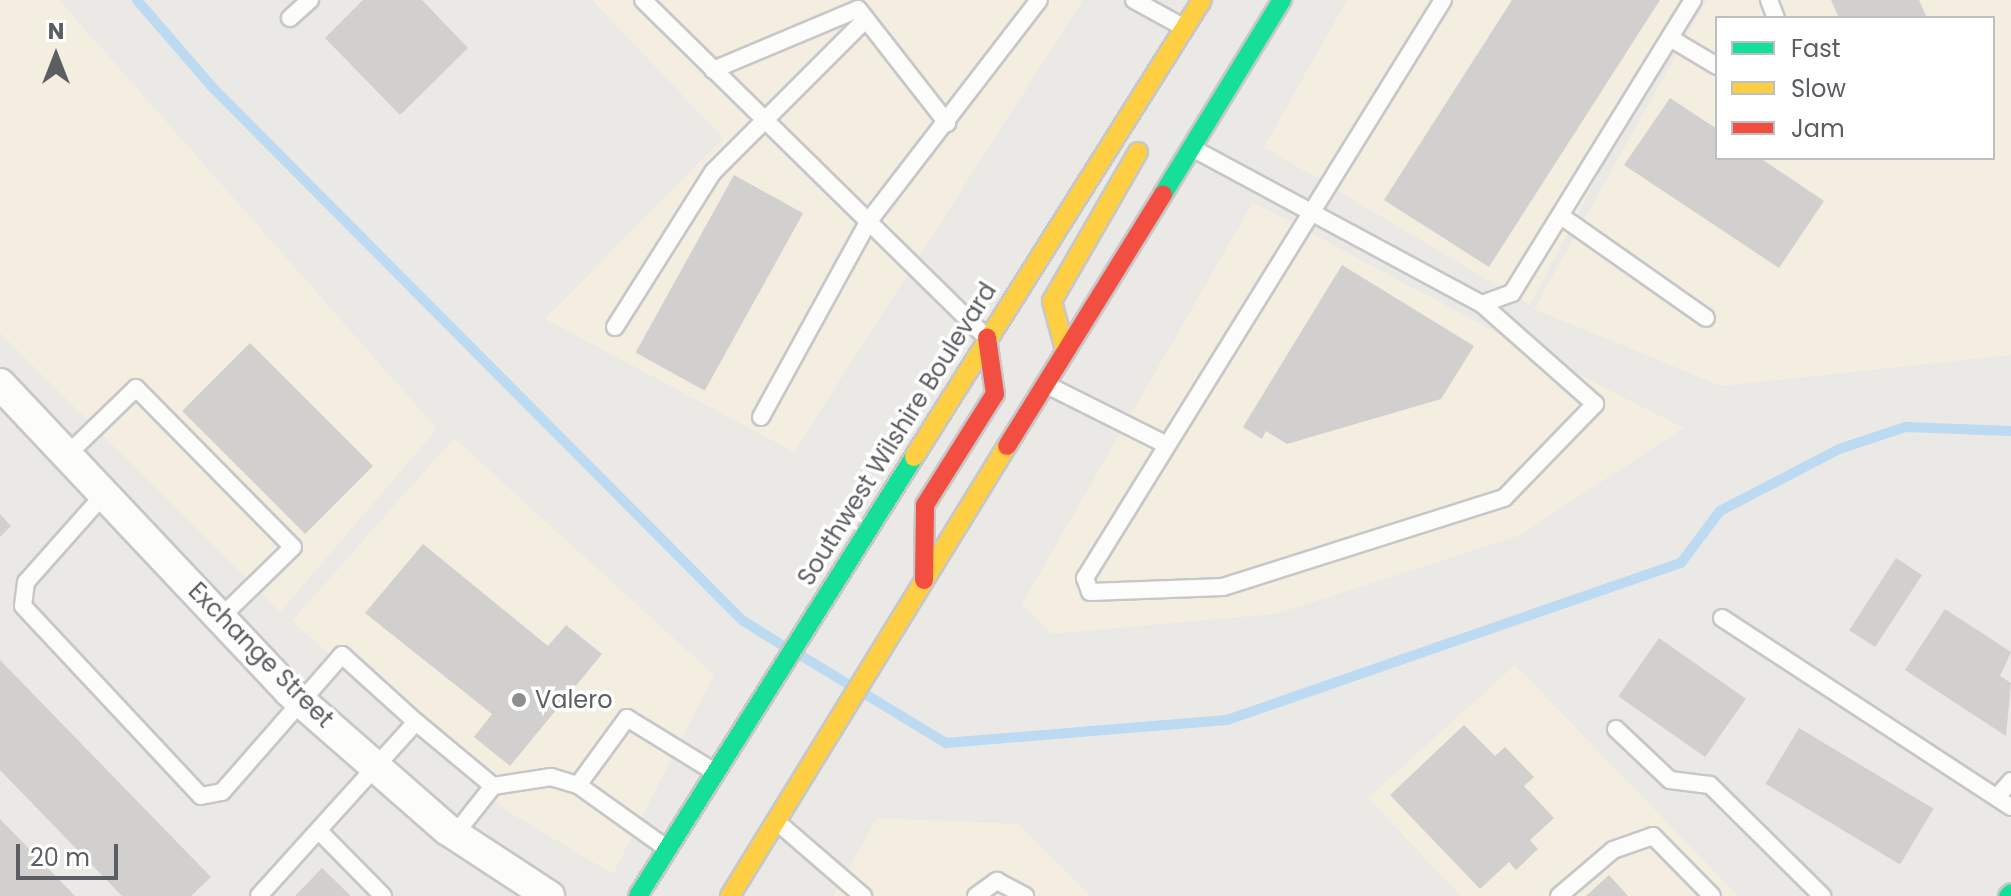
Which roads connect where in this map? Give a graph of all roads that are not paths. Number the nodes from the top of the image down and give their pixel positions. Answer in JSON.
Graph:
{"nodes":[{"id":1,"x":310,"y":0,"type":"edge"},
{"id":2,"x":643,"y":0,"type":"edge"},
{"id":3,"x":1039,"y":0,"type":"edge"},
{"id":4,"x":1134,"y":0,"type":"edge"},
{"id":5,"x":1202,"y":0,"type":"edge"},
{"id":6,"x":1282,"y":0,"type":"edge"},
{"id":7,"x":1443,"y":0,"type":"edge"},
{"id":8,"x":1693,"y":0,"type":"edge"},
{"id":9,"x":290,"y":18,"type":"dead end"},
{"id":10,"x":866,"y":19,"type":"junction"},
{"id":11,"x":1185,"y":28,"type":"junction"},
{"id":12,"x":1670,"y":38,"type":"junction"},
{"id":13,"x":1715,"y":65,"type":"edge"},
{"id":14,"x":713,"y":70,"type":"junction"},
{"id":15,"x":1142,"y":94,"type":"junction"},
{"id":16,"x":764,"y":120,"type":"junction"},
{"id":17,"x":947,"y":123,"type":"junction"},
{"id":18,"x":1190,"y":147,"type":"junction"},
{"id":19,"x":1311,"y":213,"type":"junction"},
{"id":20,"x":1561,"y":216,"type":"junction"},
{"id":21,"x":868,"y":222,"type":"junction"},
{"id":22,"x":1482,"y":304,"type":"junction"},
{"id":23,"x":1706,"y":318,"type":"dead end"},
{"id":24,"x":615,"y":327,"type":"dead end"},
{"id":25,"x":987,"y":338,"type":"junction"},
{"id":26,"x":1065,"y":350,"type":"junction"},
{"id":27,"x":0,"y":384,"type":"edge"},
{"id":28,"x":1045,"y":384,"type":"junction"},
{"id":29,"x":761,"y":417,"type":"dead end"},
{"id":30,"x":1167,"y":445,"type":"junction"},
{"id":31,"x":69,"y":453,"type":"junction"},
{"id":32,"x":106,"y":492,"type":"junction"},
{"id":33,"x":924,"y":580,"type":"junction"},
{"id":34,"x":221,"y":617,"type":"junction"},
{"id":35,"x":1722,"y":618,"type":"dead end"},
{"id":36,"x":298,"y":698,"type":"junction"},
{"id":37,"x":416,"y":722,"type":"junction"},
{"id":38,"x":1616,"y":729,"type":"dead end"},
{"id":39,"x":378,"y":768,"type":"junction"},
{"id":40,"x":713,"y":771,"type":"junction"},
{"id":41,"x":2011,"y":781,"type":"edge"},
{"id":42,"x":578,"y":785,"type":"junction"},
{"id":43,"x":493,"y":786,"type":"junction"},
{"id":44,"x":2004,"y":801,"type":"edge"},
{"id":45,"x":776,"y":821,"type":"junction"},
{"id":46,"x":319,"y":831,"type":"junction"},
{"id":47,"x":455,"y":834,"type":"junction"},
{"id":48,"x":666,"y":848,"type":"junction"},
{"id":49,"x":259,"y":896,"type":"edge"},
{"id":50,"x":383,"y":896,"type":"edge"},
{"id":51,"x":549,"y":896,"type":"edge"},
{"id":52,"x":638,"y":896,"type":"edge"},
{"id":53,"x":730,"y":896,"type":"edge"},
{"id":54,"x":863,"y":896,"type":"edge"},
{"id":55,"x":976,"y":896,"type":"edge"},
{"id":56,"x":1025,"y":896,"type":"edge"},
{"id":57,"x":1559,"y":896,"type":"edge"},
{"id":58,"x":1712,"y":896,"type":"edge"},
{"id":59,"x":1822,"y":896,"type":"edge"}],
"edges":[{"from":1,"to":9,"type":"lane"},
{"from":2,"to":14,"type":"lane"},
{"from":3,"to":17,"type":"lane"},
{"from":4,"to":11,"type":"lane"},
{"from":5,"to":11,"type":"main road","name":"Southwest Wilshire Boulevard"},
{"from":6,"to":18,"type":"main road"},
{"from":7,"to":19,"type":"lane"},
{"from":8,"to":12,"type":"lane"},
{"from":10,"to":14,"type":"lane"},
{"from":10,"to":16,"type":"lane"},
{"from":10,"to":17,"type":"lane"},
{"from":11,"to":15,"type":"main road","name":"Southwest Wilshire Boulevard"},
{"from":12,"to":13,"type":"lane"},
{"from":12,"to":20,"type":"lane"},
{"from":14,"to":16,"type":"lane"},
{"from":15,"to":25,"type":"main road","name":"Southwest Wilshire Boulevard"},
{"from":15,"to":26,"type":"main road"},
{"from":16,"to":21,"type":"lane"},
{"from":16,"to":24,"type":"lane"},
{"from":17,"to":21,"type":"lane"},
{"from":18,"to":19,"type":"lane"},
{"from":18,"to":26,"type":"main road"},
{"from":19,"to":22,"type":"lane"},
{"from":19,"to":30,"type":"lane"},
{"from":20,"to":22,"type":"lane"},
{"from":20,"to":23,"type":"lane"},
{"from":21,"to":25,"type":"lane"},
{"from":21,"to":29,"type":"lane"},
{"from":22,"to":30,"type":"lane"},
{"from":25,"to":33,"type":"main road"},
{"from":25,"to":40,"type":"main road","name":"Southwest Wilshire Boulevard"},
{"from":26,"to":28,"type":"main road"},
{"from":27,"to":31,"type":"street","name":"Exchange Street"},
{"from":28,"to":30,"type":"lane"},
{"from":28,"to":33,"type":"main road"},
{"from":31,"to":32,"type":"street","name":"Exchange Street"},
{"from":31,"to":34,"type":"lane"},
{"from":32,"to":34,"type":"street","name":"Exchange Street"},
{"from":32,"to":36,"type":"lane"},
{"from":33,"to":45,"type":"main road"},
{"from":34,"to":36,"type":"street","name":"Exchange Street"},
{"from":35,"to":44,"type":"lane"},
{"from":36,"to":37,"type":"lane"},
{"from":36,"to":39,"type":"street","name":"Exchange Street"},
{"from":37,"to":39,"type":"lane"},
{"from":37,"to":43,"type":"lane"},
{"from":38,"to":59,"type":"lane"},
{"from":39,"to":46,"type":"lane"},
{"from":39,"to":47,"type":"street","name":"Exchange Street"},
{"from":40,"to":42,"type":"lane"},
{"from":40,"to":48,"type":"main road","name":"Southwest Wilshire Boulevard"},
{"from":41,"to":44,"type":"lane"},
{"from":42,"to":43,"type":"lane"},
{"from":42,"to":48,"type":"lane"},
{"from":43,"to":47,"type":"lane"},
{"from":45,"to":53,"type":"main road"},
{"from":45,"to":54,"type":"lane"},
{"from":46,"to":49,"type":"lane"},
{"from":46,"to":50,"type":"lane"},
{"from":47,"to":51,"type":"street","name":"Exchange Street"},
{"from":48,"to":52,"type":"main road","name":"Southwest Wilshire Boulevard"},
{"from":55,"to":56,"type":"lane"},
{"from":57,"to":58,"type":"lane"}]}
